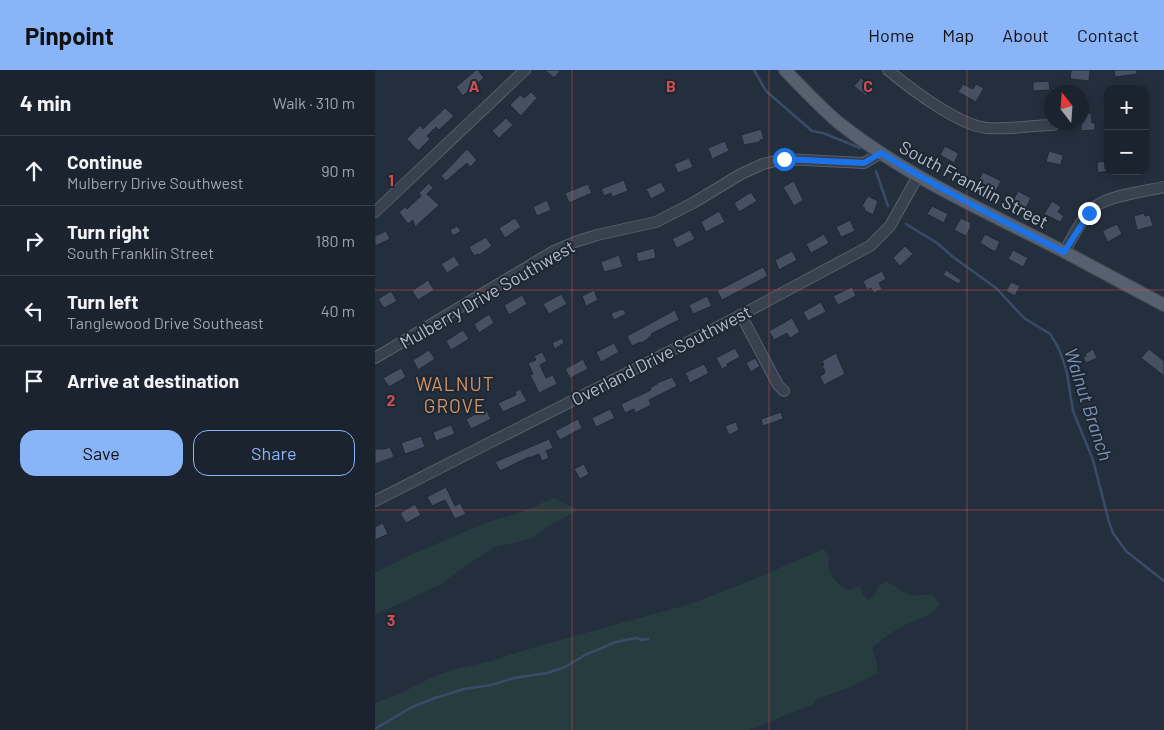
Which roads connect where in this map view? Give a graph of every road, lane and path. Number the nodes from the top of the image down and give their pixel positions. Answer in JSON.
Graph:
{"nodes":[{"id":1,"x":525,"y":70,"type":"edge"},
{"id":2,"x":785,"y":70,"type":"edge"},
{"id":3,"x":888,"y":70,"type":"edge"},
{"id":4,"x":1044,"y":125,"type":"edge"},
{"id":5,"x":881,"y":153,"type":"junction"},
{"id":6,"x":918,"y":176,"type":"junction"},
{"id":7,"x":1164,"y":187,"type":"edge"},
{"id":8,"x":375,"y":212,"type":"edge"},
{"id":9,"x":1064,"y":252,"type":"junction"},
{"id":10,"x":1164,"y":305,"type":"edge"},
{"id":11,"x":741,"y":315,"type":"junction"},
{"id":12,"x":375,"y":358,"type":"edge"},
{"id":13,"x":784,"y":391,"type":"dead end"},
{"id":14,"x":375,"y":501,"type":"edge"}],
"edges":[{"from":1,"to":8,"type":"street"},
{"from":2,"to":5,"type":"main road","name":"South Franklin Street"},
{"from":3,"to":4,"type":"street"},
{"from":5,"to":6,"type":"main road","name":"South Franklin Street"},
{"from":5,"to":12,"type":"street","name":"Mulberry Drive Southwest"},
{"from":6,"to":9,"type":"main road","name":"South Franklin Street"},
{"from":6,"to":11,"type":"street","name":"Overland Drive Southwest"},
{"from":7,"to":9,"type":"street"},
{"from":9,"to":10,"type":"main road","name":"South Franklin Street"},
{"from":11,"to":13,"type":"street"},
{"from":11,"to":14,"type":"street","name":"Overland Drive Southwest"}]}
